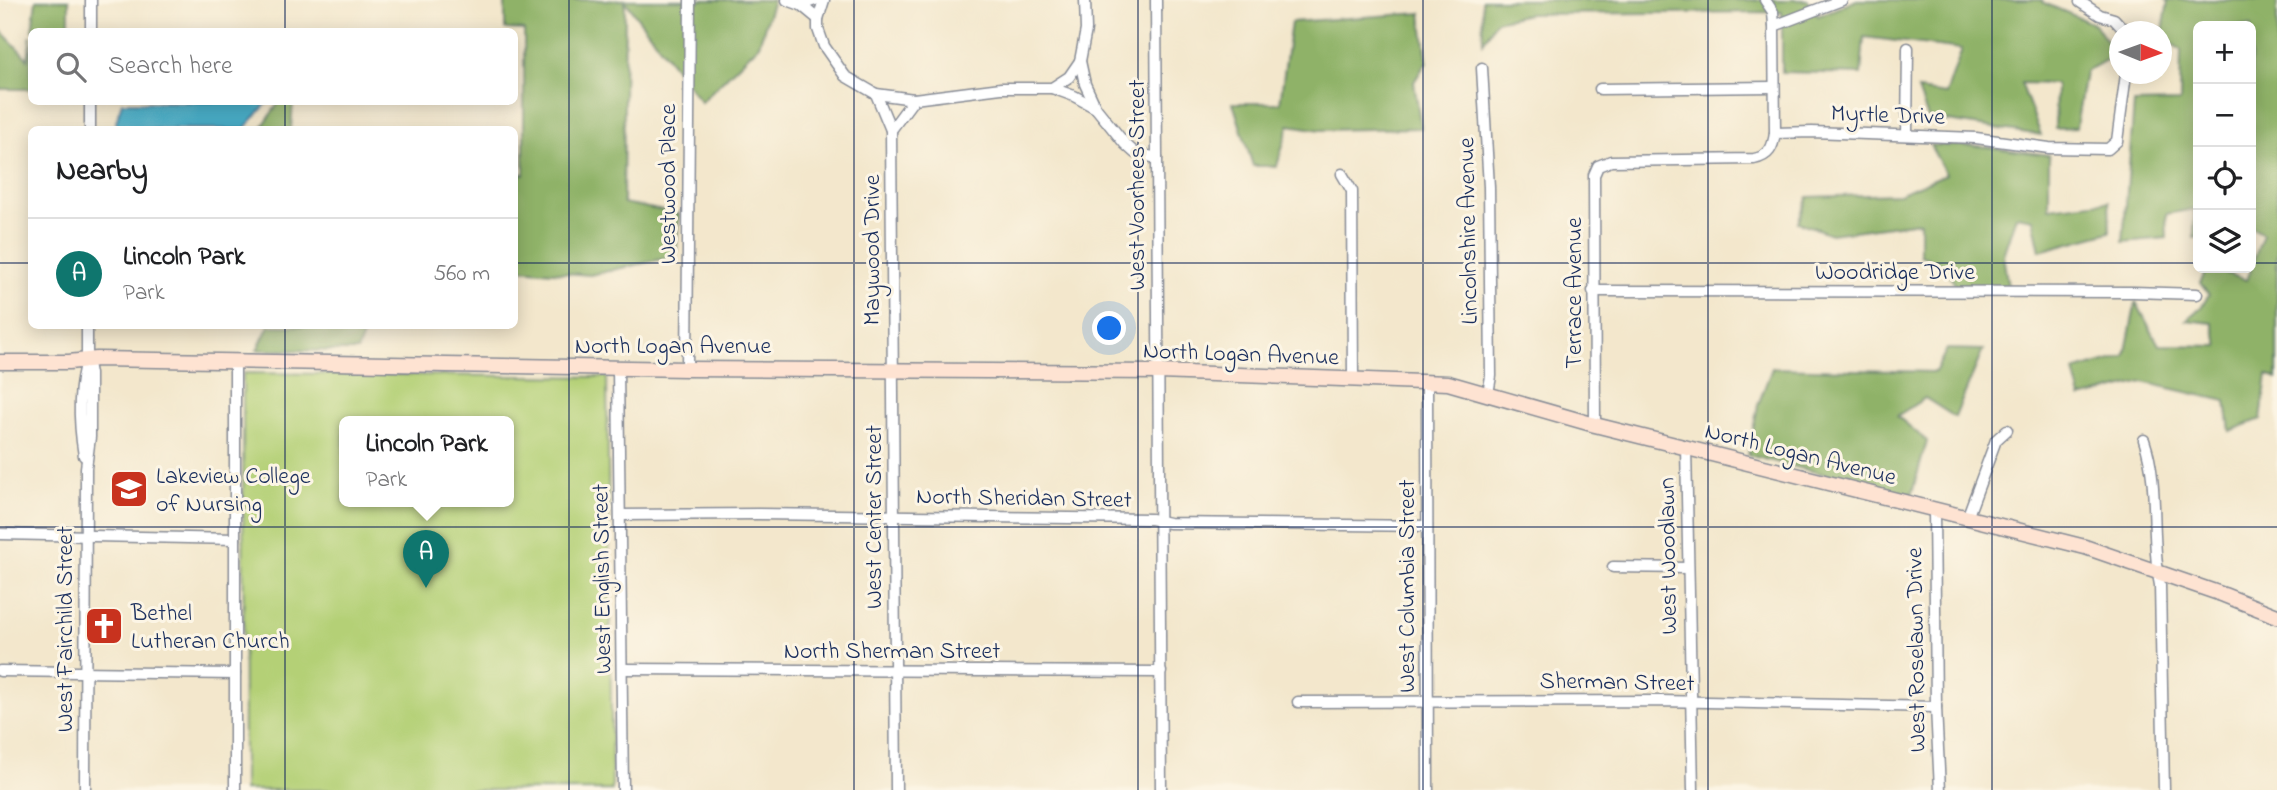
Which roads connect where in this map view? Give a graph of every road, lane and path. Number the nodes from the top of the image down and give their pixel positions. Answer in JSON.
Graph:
{"nodes":[{"id":1,"x":91,"y":0,"type":"edge"},
{"id":2,"x":690,"y":0,"type":"edge"},
{"id":3,"x":787,"y":0,"type":"edge"},
{"id":4,"x":815,"y":0,"type":"edge"},
{"id":5,"x":824,"y":0,"type":"edge"},
{"id":6,"x":1085,"y":0,"type":"edge"},
{"id":7,"x":1156,"y":0,"type":"edge"},
{"id":8,"x":1765,"y":0,"type":"edge"},
{"id":9,"x":1842,"y":0,"type":"edge"},
{"id":10,"x":2081,"y":0,"type":"edge"},
{"id":11,"x":801,"y":5,"type":"junction"},
{"id":12,"x":818,"y":19,"type":"junction"},
{"id":13,"x":2116,"y":21,"type":"edge"},
{"id":14,"x":1774,"y":26,"type":"junction"},
{"id":15,"x":90,"y":28,"type":"edge"},
{"id":16,"x":1908,"y":48,"type":"dead end"},
{"id":17,"x":1080,"y":61,"type":"junction"},
{"id":18,"x":1482,"y":68,"type":"dead end"},
{"id":19,"x":2125,"y":84,"type":"edge"},
{"id":20,"x":1052,"y":88,"type":"junction"},
{"id":21,"x":1773,"y":88,"type":"junction"},
{"id":22,"x":1600,"y":89,"type":"dead end"},
{"id":23,"x":876,"y":94,"type":"junction"},
{"id":24,"x":914,"y":99,"type":"junction"},
{"id":25,"x":90,"y":105,"type":"edge"},
{"id":26,"x":1096,"y":108,"type":"junction"},
{"id":27,"x":90,"y":126,"type":"edge"},
{"id":28,"x":891,"y":130,"type":"junction"},
{"id":29,"x":1775,"y":134,"type":"junction"},
{"id":30,"x":1907,"y":135,"type":"junction"},
{"id":31,"x":1157,"y":158,"type":"junction"},
{"id":32,"x":1342,"y":174,"type":"dead end"},
{"id":33,"x":1593,"y":291,"type":"junction"},
{"id":34,"x":2197,"y":294,"type":"dead end"},
{"id":35,"x":87,"y":329,"type":"edge"},
{"id":36,"x":0,"y":353,"type":"edge"},
{"id":37,"x":87,"y":358,"type":"junction"},
{"id":38,"x":235,"y":361,"type":"junction"},
{"id":39,"x":0,"y":362,"type":"edge"},
{"id":40,"x":618,"y":368,"type":"junction"},
{"id":41,"x":687,"y":369,"type":"junction"},
{"id":42,"x":892,"y":369,"type":"junction"},
{"id":43,"x":1159,"y":372,"type":"junction"},
{"id":44,"x":1353,"y":379,"type":"junction"},
{"id":45,"x":1427,"y":381,"type":"junction"},
{"id":46,"x":1488,"y":394,"type":"junction"},
{"id":47,"x":1595,"y":425,"type":"junction"},
{"id":48,"x":2007,"y":430,"type":"dead end"},
{"id":49,"x":2144,"y":440,"type":"dead end"},
{"id":50,"x":1686,"y":447,"type":"junction"},
{"id":51,"x":1934,"y":510,"type":"junction"},
{"id":52,"x":621,"y":515,"type":"junction"},
{"id":53,"x":894,"y":516,"type":"junction"},
{"id":54,"x":1967,"y":519,"type":"junction"},
{"id":55,"x":1160,"y":521,"type":"junction"},
{"id":56,"x":1427,"y":526,"type":"junction"},
{"id":57,"x":0,"y":534,"type":"edge"},
{"id":58,"x":85,"y":536,"type":"junction"},
{"id":59,"x":235,"y":539,"type":"junction"},
{"id":60,"x":1613,"y":567,"type":"dead end"},
{"id":61,"x":1688,"y":568,"type":"junction"},
{"id":62,"x":2158,"y":572,"type":"junction"},
{"id":63,"x":2277,"y":616,"type":"edge"},
{"id":64,"x":623,"y":668,"type":"junction"},
{"id":65,"x":0,"y":671,"type":"edge"},
{"id":66,"x":895,"y":671,"type":"junction"},
{"id":67,"x":1161,"y":672,"type":"junction"},
{"id":68,"x":85,"y":673,"type":"junction"},
{"id":69,"x":235,"y":674,"type":"junction"},
{"id":70,"x":1298,"y":702,"type":"dead end"},
{"id":71,"x":1691,"y":703,"type":"junction"},
{"id":72,"x":1428,"y":704,"type":"junction"},
{"id":73,"x":1936,"y":707,"type":"junction"},
{"id":74,"x":85,"y":790,"type":"edge"},
{"id":75,"x":235,"y":790,"type":"edge"},
{"id":76,"x":623,"y":790,"type":"edge"},
{"id":77,"x":896,"y":790,"type":"edge"},
{"id":78,"x":1161,"y":790,"type":"edge"},
{"id":79,"x":1428,"y":790,"type":"edge"},
{"id":80,"x":1693,"y":790,"type":"edge"},
{"id":81,"x":1940,"y":790,"type":"edge"},
{"id":82,"x":2164,"y":790,"type":"edge"}],
"edges":[{"from":1,"to":15,"type":"street"},
{"from":2,"to":41,"type":"street","name":"Westwood Place"},
{"from":3,"to":11,"type":"street"},
{"from":4,"to":11,"type":"street"},
{"from":5,"to":12,"type":"street"},
{"from":6,"to":17,"type":"street"},
{"from":7,"to":31,"type":"street","name":"West Voorhees Street"},
{"from":8,"to":14,"type":"street"},
{"from":9,"to":14,"type":"street"},
{"from":10,"to":13,"type":"street"},
{"from":11,"to":12,"type":"street"},
{"from":12,"to":23,"type":"street"},
{"from":14,"to":21,"type":"street"},
{"from":16,"to":30,"type":"street"},
{"from":17,"to":20,"type":"street"},
{"from":17,"to":26,"type":"street"},
{"from":18,"to":46,"type":"street","name":"Lincolnshire Avenue"},
{"from":19,"to":30,"type":"street","name":"Myrtle Drive"},
{"from":20,"to":24,"type":"street"},
{"from":20,"to":26,"type":"street"},
{"from":21,"to":22,"type":"street"},
{"from":21,"to":29,"type":"street"},
{"from":23,"to":24,"type":"street"},
{"from":23,"to":28,"type":"street","name":"Maywood Drive"},
{"from":24,"to":28,"type":"street"},
{"from":25,"to":27,"type":"street"},
{"from":26,"to":31,"type":"street"},
{"from":28,"to":42,"type":"street","name":"Maywood Drive"},
{"from":29,"to":30,"type":"street","name":"Myrtle Drive"},
{"from":29,"to":33,"type":"street","name":"Terrace Avenue"},
{"from":31,"to":43,"type":"street","name":"West Voorhees Street"},
{"from":32,"to":44,"type":"street"},
{"from":33,"to":34,"type":"street","name":"Woodridge Drive"},
{"from":33,"to":47,"type":"street","name":"Terrace Avenue"},
{"from":35,"to":37,"type":"street","name":"West Fairchild Street"},
{"from":36,"to":37,"type":"street","name":"North Logan Avenue"},
{"from":37,"to":38,"type":"street","name":"North Logan Avenue"},
{"from":37,"to":39,"type":"street","name":"North Logan Avenue"},
{"from":37,"to":58,"type":"street","name":"West Fairchild Street"},
{"from":38,"to":40,"type":"street","name":"North Logan Avenue"},
{"from":38,"to":59,"type":"street"},
{"from":40,"to":41,"type":"street","name":"North Logan Avenue"},
{"from":40,"to":52,"type":"street","name":"West English Street"},
{"from":41,"to":42,"type":"street","name":"North Logan Avenue"},
{"from":42,"to":43,"type":"street","name":"North Logan Avenue"},
{"from":42,"to":53,"type":"street","name":"West Center Street"},
{"from":43,"to":44,"type":"street","name":"North Logan Avenue"},
{"from":43,"to":55,"type":"street","name":"West Voorhees Street"},
{"from":44,"to":45,"type":"street","name":"North Logan Avenue"},
{"from":45,"to":46,"type":"street","name":"North Logan Avenue"},
{"from":45,"to":56,"type":"street","name":"West Columbia Street"},
{"from":46,"to":47,"type":"street","name":"North Logan Avenue"},
{"from":47,"to":50,"type":"street","name":"North Logan Avenue"},
{"from":48,"to":54,"type":"street"},
{"from":49,"to":62,"type":"street"},
{"from":50,"to":51,"type":"street","name":"North Logan Avenue"},
{"from":50,"to":61,"type":"street","name":"West Woodlawn"},
{"from":51,"to":54,"type":"street","name":"North Logan Avenue"},
{"from":51,"to":73,"type":"street","name":"West Roselawn Drive"},
{"from":52,"to":53,"type":"street","name":"North Sheridan Street"},
{"from":52,"to":64,"type":"street","name":"West English Street"},
{"from":53,"to":55,"type":"street","name":"North Sheridan Street"},
{"from":53,"to":66,"type":"street","name":"West Center Street"},
{"from":54,"to":62,"type":"street","name":"North Logan Avenue"},
{"from":55,"to":56,"type":"street","name":"North Sheridan Street"},
{"from":55,"to":67,"type":"street","name":"West Voorhees Street"},
{"from":56,"to":72,"type":"street","name":"West Columbia Street"},
{"from":57,"to":58,"type":"street"},
{"from":58,"to":59,"type":"street"},
{"from":58,"to":68,"type":"street","name":"West Fairchild Street"},
{"from":59,"to":69,"type":"street"},
{"from":60,"to":61,"type":"street"},
{"from":61,"to":71,"type":"street","name":"West Woodlawn"},
{"from":62,"to":63,"type":"street","name":"North Logan Avenue"},
{"from":62,"to":82,"type":"street"},
{"from":64,"to":66,"type":"street","name":"North Sherman Street"},
{"from":64,"to":76,"type":"street","name":"West English Street"},
{"from":65,"to":68,"type":"street"},
{"from":66,"to":67,"type":"street","name":"North Sherman Street"},
{"from":66,"to":77,"type":"street","name":"West Center Street"},
{"from":67,"to":78,"type":"street","name":"West Voorhees Street"},
{"from":68,"to":69,"type":"street"},
{"from":68,"to":74,"type":"street","name":"West Fairchild Street"},
{"from":69,"to":75,"type":"street"},
{"from":70,"to":72,"type":"street","name":"Sherman Street"},
{"from":71,"to":72,"type":"street","name":"Sherman Street"},
{"from":71,"to":73,"type":"street","name":"Sherman Street"},
{"from":71,"to":80,"type":"street","name":"West Woodlawn"},
{"from":72,"to":79,"type":"street","name":"West Columbia Street"},
{"from":73,"to":81,"type":"street","name":"West Roselawn Drive"}]}
